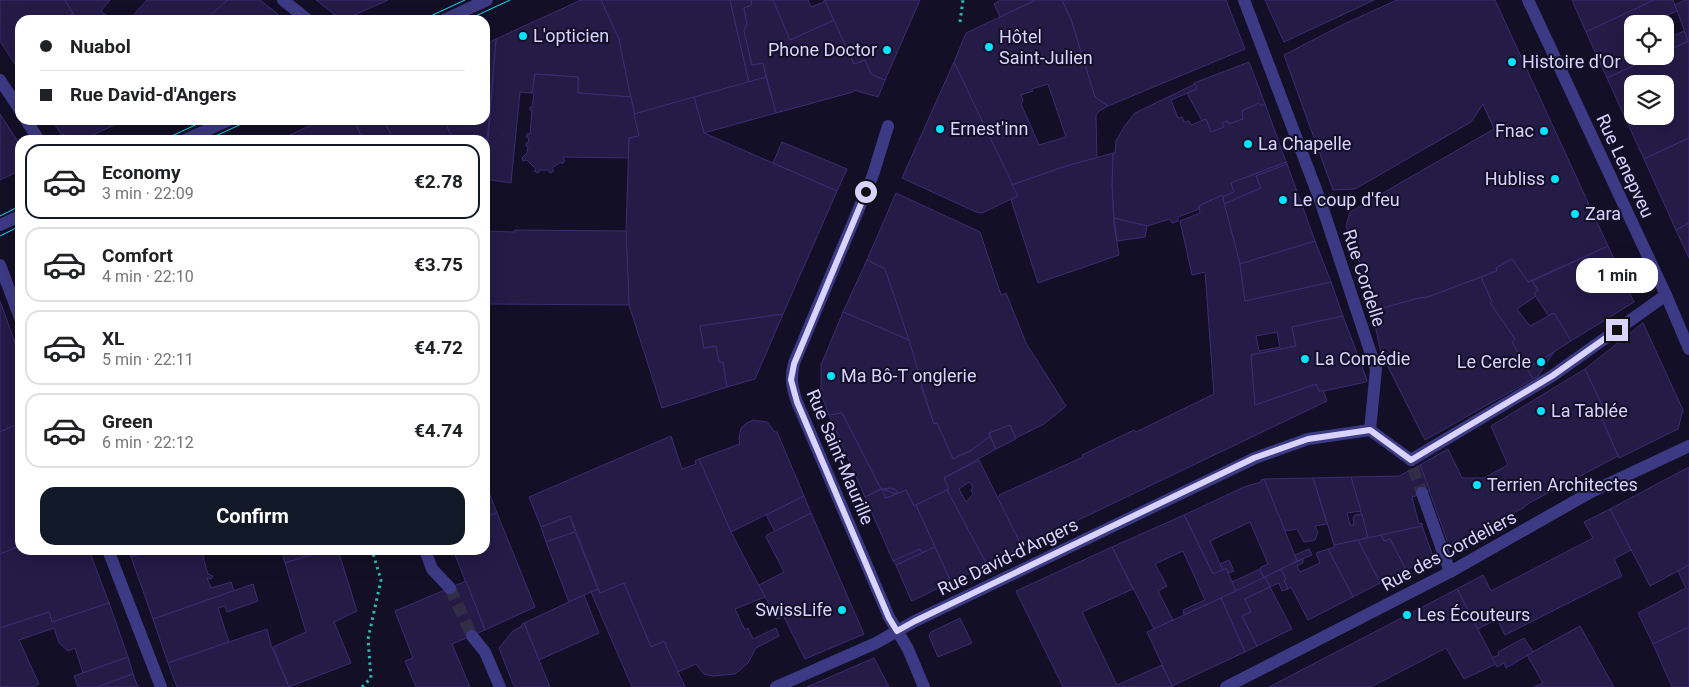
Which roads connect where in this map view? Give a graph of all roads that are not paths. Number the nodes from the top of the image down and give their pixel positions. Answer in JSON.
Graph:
{"nodes":[{"id":1,"x":283,"y":0,"type":"edge"},
{"id":2,"x":487,"y":0,"type":"edge"},
{"id":3,"x":1244,"y":0,"type":"edge"},
{"id":4,"x":1528,"y":0,"type":"edge"},
{"id":5,"x":302,"y":15,"type":"edge"},
{"id":6,"x":455,"y":15,"type":"edge"},
{"id":7,"x":0,"y":80,"type":"edge"},
{"id":8,"x":15,"y":102,"type":"edge"},
{"id":9,"x":218,"y":125,"type":"edge"},
{"id":10,"x":888,"y":126,"type":"dead end"},
{"id":11,"x":196,"y":135,"type":"edge"},
{"id":12,"x":15,"y":218,"type":"edge"},
{"id":13,"x":0,"y":226,"type":"edge"},
{"id":14,"x":0,"y":265,"type":"edge"},
{"id":15,"x":1666,"y":295,"type":"junction"},
{"id":16,"x":15,"y":305,"type":"edge"},
{"id":17,"x":1689,"y":349,"type":"edge"},
{"id":18,"x":1370,"y":430,"type":"junction"},
{"id":19,"x":1689,"y":446,"type":"edge"},
{"id":20,"x":1422,"y":493,"type":"tunnel mouth"},
{"id":21,"x":110,"y":555,"type":"edge"},
{"id":22,"x":427,"y":555,"type":"edge"},
{"id":23,"x":1450,"y":572,"type":"junction"},
{"id":24,"x":450,"y":588,"type":"tunnel mouth"},
{"id":25,"x":897,"y":631,"type":"junction"},
{"id":26,"x":472,"y":636,"type":"tunnel mouth"},
{"id":27,"x":162,"y":687,"type":"edge"},
{"id":28,"x":500,"y":687,"type":"edge"},
{"id":29,"x":776,"y":687,"type":"edge"},
{"id":30,"x":924,"y":687,"type":"edge"},
{"id":31,"x":1226,"y":687,"type":"edge"}],
"edges":[{"from":1,"to":5,"type":"street"},
{"from":2,"to":6,"type":"street"},
{"from":3,"to":18,"type":"street","name":"Rue Cordelle"},
{"from":4,"to":15,"type":"street","name":"Rue Lenepveu"},
{"from":7,"to":8,"type":"street"},
{"from":9,"to":11,"type":"street"},
{"from":10,"to":25,"type":"street","name":"Rue Saint-Maurille"},
{"from":12,"to":13,"type":"street"},
{"from":14,"to":16,"type":"street"},
{"from":15,"to":17,"type":"street","name":"Rue Lenepveu"},
{"from":15,"to":18,"type":"street"},
{"from":18,"to":25,"type":"street","name":"Rue David-d'Angers"},
{"from":19,"to":23,"type":"street","name":"Rue des Cordeliers"},
{"from":20,"to":23,"type":"street"},
{"from":21,"to":27,"type":"street"},
{"from":22,"to":24,"type":"street"},
{"from":23,"to":31,"type":"street","name":"Rue des Cordeliers"},
{"from":25,"to":29,"type":"street","name":"Rue David-d'Angers"},
{"from":25,"to":30,"type":"street","name":"Rue Saint-Maurille"},
{"from":26,"to":28,"type":"street"}]}
